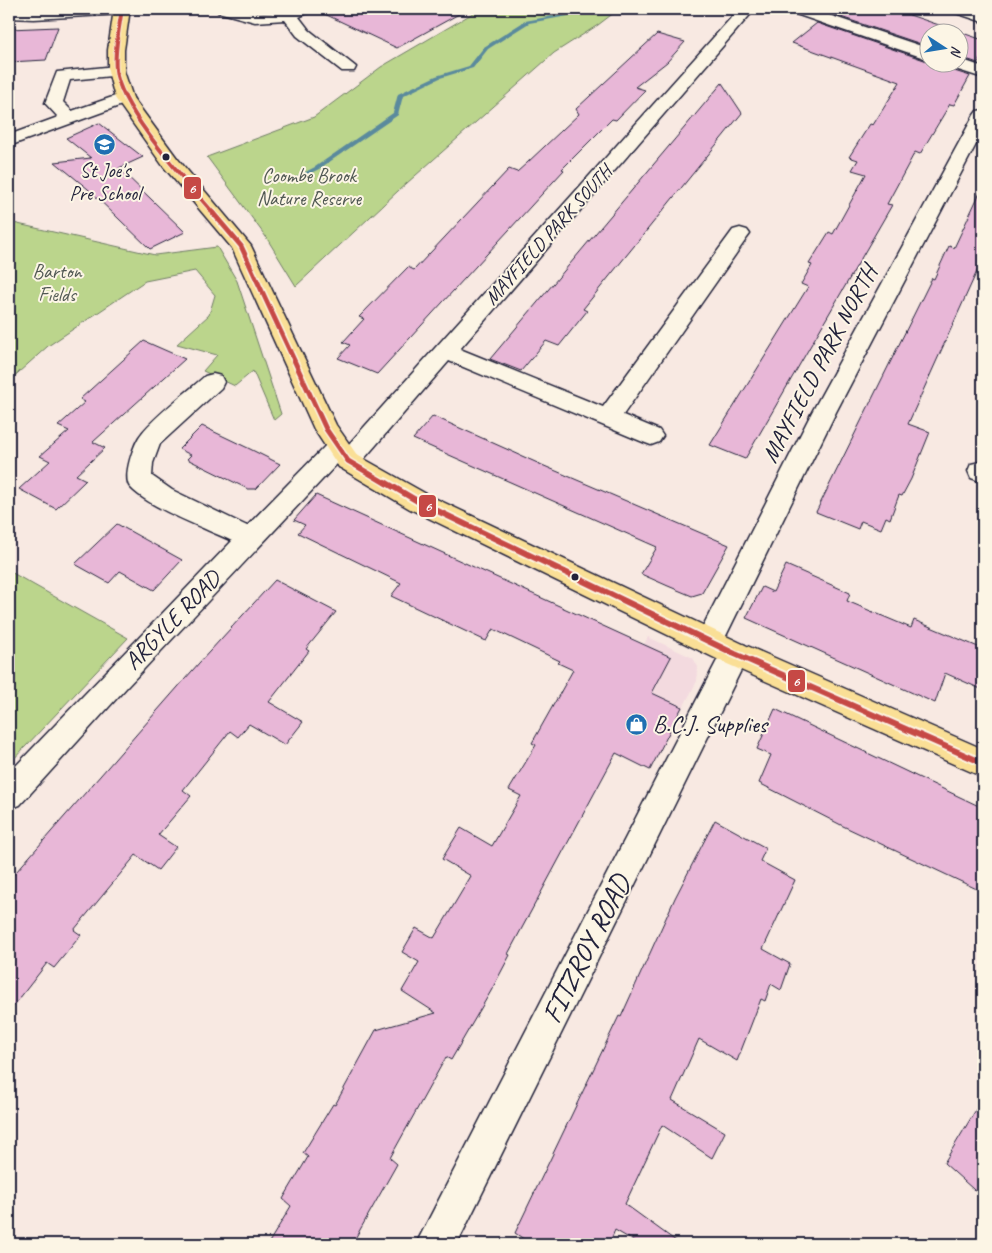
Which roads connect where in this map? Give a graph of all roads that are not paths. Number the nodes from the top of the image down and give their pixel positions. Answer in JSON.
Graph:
{"nodes":[{"id":1,"x":122,"y":9,"type":"edge"},
{"id":2,"x":224,"y":9,"type":"edge"},
{"id":3,"x":304,"y":9,"type":"edge"},
{"id":4,"x":747,"y":9,"type":"edge"},
{"id":5,"x":796,"y":9,"type":"edge"},
{"id":6,"x":959,"y":9,"type":"edge"},
{"id":7,"x":9,"y":14,"type":"edge"},
{"id":8,"x":289,"y":16,"type":"junction"},
{"id":9,"x":983,"y":17,"type":"edge"},
{"id":10,"x":920,"y":52,"type":"edge"},
{"id":11,"x":348,"y":66,"type":"dead end"},
{"id":12,"x":970,"y":68,"type":"edge"},
{"id":13,"x":116,"y":72,"type":"junction"},
{"id":14,"x":983,"y":73,"type":"edge"},
{"id":15,"x":124,"y":98,"type":"junction"},
{"id":16,"x":983,"y":115,"type":"edge"},
{"id":17,"x":69,"y":118,"type":"junction"},
{"id":18,"x":9,"y":140,"type":"edge"},
{"id":19,"x":740,"y":234,"type":"dead end"},
{"id":20,"x":445,"y":351,"type":"junction"},
{"id":21,"x":213,"y":382,"type":"dead end"},
{"id":22,"x":607,"y":419,"type":"junction"},
{"id":23,"x":651,"y":436,"type":"dead end"},
{"id":24,"x":343,"y":454,"type":"junction"},
{"id":25,"x":251,"y":539,"type":"junction"},
{"id":26,"x":722,"y":648,"type":"junction"},
{"id":27,"x":983,"y":763,"type":"edge"},
{"id":28,"x":9,"y":795,"type":"edge"},
{"id":29,"x":436,"y":1244,"type":"edge"}],
"edges":[{"from":1,"to":7,"type":"street"},
{"from":1,"to":13,"type":"main road"},
{"from":2,"to":8,"type":"street"},
{"from":3,"to":8,"type":"street"},
{"from":4,"to":20,"type":"street","name":"MAYFIELD PARK SOUTH"},
{"from":5,"to":10,"type":"street"},
{"from":6,"to":9,"type":"street"},
{"from":8,"to":11,"type":"street"},
{"from":12,"to":14,"type":"street"},
{"from":13,"to":15,"type":"main road"},
{"from":13,"to":17,"type":"street"},
{"from":15,"to":17,"type":"street"},
{"from":15,"to":24,"type":"main road"},
{"from":16,"to":26,"type":"street","name":"MAYFIELD PARK NORTH"},
{"from":17,"to":18,"type":"street"},
{"from":19,"to":22,"type":"street"},
{"from":20,"to":22,"type":"street"},
{"from":20,"to":24,"type":"street","name":"MAYFIELD PARK SOUTH"},
{"from":21,"to":25,"type":"street"},
{"from":22,"to":23,"type":"street"},
{"from":24,"to":25,"type":"street","name":"ARGYLE ROAD"},
{"from":24,"to":26,"type":"main road"},
{"from":25,"to":28,"type":"street","name":"ARGYLE ROAD"},
{"from":26,"to":27,"type":"main road"},
{"from":26,"to":29,"type":"street","name":"FITZROY ROAD"}]}
